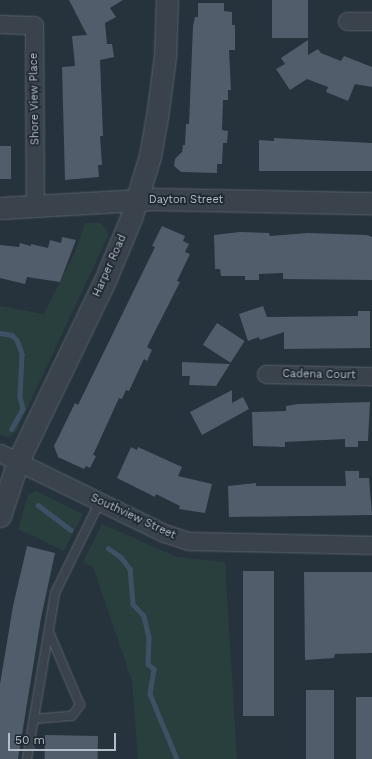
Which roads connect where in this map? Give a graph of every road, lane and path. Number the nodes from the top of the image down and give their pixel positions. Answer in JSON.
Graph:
{"nodes":[{"id":1,"x":167,"y":0,"type":"edge"},
{"id":2,"x":347,"y":21,"type":"dead end"},
{"id":3,"x":372,"y":21,"type":"edge"},
{"id":4,"x":0,"y":24,"type":"edge"},
{"id":5,"x":136,"y":201,"type":"junction"},
{"id":6,"x":372,"y":203,"type":"edge"},
{"id":7,"x":35,"y":207,"type":"junction"},
{"id":8,"x":0,"y":208,"type":"edge"},
{"id":9,"x":266,"y":374,"type":"dead end"},
{"id":10,"x":372,"y":376,"type":"edge"},
{"id":11,"x":9,"y":457,"type":"edge"},
{"id":12,"x":100,"y":501,"type":"junction"},
{"id":13,"x":0,"y":516,"type":"edge"},
{"id":14,"x":372,"y":545,"type":"edge"},
{"id":15,"x":49,"y":632,"type":"junction"},
{"id":16,"x":34,"y":719,"type":"junction"},
{"id":17,"x":28,"y":759,"type":"edge"}],
"edges":[{"from":1,"to":5,"type":"street","name":"Harper Road"},
{"from":2,"to":3,"type":"street"},
{"from":4,"to":7,"type":"street","name":"Shore View Place"},
{"from":5,"to":6,"type":"street","name":"Dayton Street"},
{"from":5,"to":7,"type":"street","name":"Dayton Street"},
{"from":5,"to":11,"type":"street","name":"Harper Road"},
{"from":7,"to":8,"type":"street","name":"Dayton Street"},
{"from":9,"to":10,"type":"street","name":"Cadena Court"},
{"from":11,"to":12,"type":"street","name":"Southview Street"},
{"from":11,"to":13,"type":"street","name":"Harper Road"},
{"from":12,"to":14,"type":"street","name":"Southview Street"},
{"from":12,"to":15,"type":"lane"},
{"from":15,"to":16,"type":"lane"},
{"from":15,"to":16,"type":"lane"},
{"from":16,"to":17,"type":"lane"}]}
